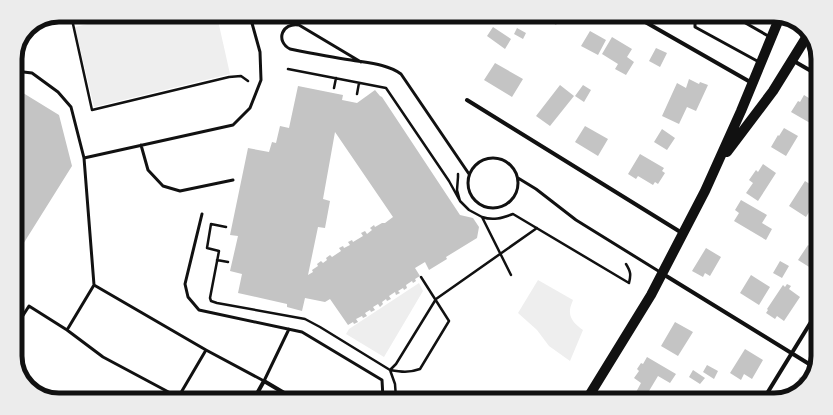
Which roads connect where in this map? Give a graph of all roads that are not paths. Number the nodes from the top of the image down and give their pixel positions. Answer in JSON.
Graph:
{"nodes":[{"id":1,"x":252,"y":22,"type":"edge"},
{"id":2,"x":647,"y":22,"type":"edge"},
{"id":3,"x":695,"y":22,"type":"edge"},
{"id":4,"x":744,"y":22,"type":"edge"},
{"id":5,"x":778,"y":22,"type":"edge"},
{"id":6,"x":772,"y":37,"type":"junction"},
{"id":7,"x":805,"y":39,"type":"edge"},
{"id":8,"x":792,"y":60,"type":"junction"},
{"id":9,"x":361,"y":62,"type":"junction"},
{"id":10,"x":761,"y":63,"type":"junction"},
{"id":11,"x":811,"y":71,"type":"edge"},
{"id":12,"x":22,"y":72,"type":"edge"},
{"id":13,"x":752,"y":83,"type":"junction"},
{"id":14,"x":467,"y":100,"type":"dead end"},
{"id":15,"x":141,"y":145,"type":"junction"},
{"id":16,"x":84,"y":158,"type":"junction"},
{"id":17,"x":715,"y":168,"type":"junction"},
{"id":18,"x":469,"y":174,"type":"junction"},
{"id":19,"x":518,"y":178,"type":"junction"},
{"id":20,"x":233,"y":180,"type":"dead end"},
{"id":21,"x":202,"y":214,"type":"dead end"},
{"id":22,"x":682,"y":233,"type":"junction"},
{"id":23,"x":662,"y":273,"type":"junction"},
{"id":24,"x":94,"y":285,"type":"junction"},
{"id":25,"x":22,"y":317,"type":"edge"},
{"id":26,"x":811,"y":322,"type":"edge"},
{"id":27,"x":289,"y":329,"type":"junction"},
{"id":28,"x":68,"y":330,"type":"junction"},
{"id":29,"x":206,"y":350,"type":"junction"},
{"id":30,"x":792,"y":354,"type":"junction"},
{"id":31,"x":810,"y":365,"type":"edge"},
{"id":32,"x":264,"y":381,"type":"junction"},
{"id":33,"x":172,"y":393,"type":"edge"},
{"id":34,"x":180,"y":393,"type":"edge"},
{"id":35,"x":257,"y":393,"type":"edge"},
{"id":36,"x":284,"y":393,"type":"edge"},
{"id":37,"x":383,"y":393,"type":"edge"},
{"id":38,"x":591,"y":393,"type":"edge"},
{"id":39,"x":767,"y":393,"type":"edge"}],
"edges":[{"from":1,"to":15,"type":"lane"},
{"from":2,"to":13,"type":"street"},
{"from":3,"to":10,"type":"lane"},
{"from":4,"to":6,"type":"lane"},
{"from":5,"to":6,"type":"main road"},
{"from":6,"to":10,"type":"main road"},
{"from":7,"to":8,"type":"main road"},
{"from":8,"to":11,"type":"street"},
{"from":8,"to":17,"type":"main road"},
{"from":9,"to":9,"type":"lane"},
{"from":9,"to":18,"type":"lane"},
{"from":10,"to":13,"type":"main road"},
{"from":12,"to":16,"type":"lane"},
{"from":13,"to":17,"type":"main road"},
{"from":14,"to":22,"type":"street"},
{"from":15,"to":16,"type":"lane"},
{"from":15,"to":20,"type":"lane"},
{"from":16,"to":24,"type":"lane"},
{"from":17,"to":22,"type":"main road"},
{"from":18,"to":19,"type":"lane"},
{"from":18,"to":19,"type":"lane"},
{"from":19,"to":23,"type":"lane"},
{"from":21,"to":27,"type":"lane"},
{"from":22,"to":23,"type":"main road"},
{"from":23,"to":30,"type":"street"},
{"from":23,"to":38,"type":"main road"},
{"from":24,"to":28,"type":"lane"},
{"from":24,"to":29,"type":"lane"},
{"from":25,"to":28,"type":"lane"},
{"from":26,"to":30,"type":"street"},
{"from":27,"to":32,"type":"lane"},
{"from":27,"to":37,"type":"lane"},
{"from":28,"to":33,"type":"lane"},
{"from":29,"to":32,"type":"lane"},
{"from":29,"to":34,"type":"lane"},
{"from":30,"to":31,"type":"street"},
{"from":30,"to":39,"type":"street"},
{"from":32,"to":35,"type":"street"},
{"from":32,"to":36,"type":"street"}]}
